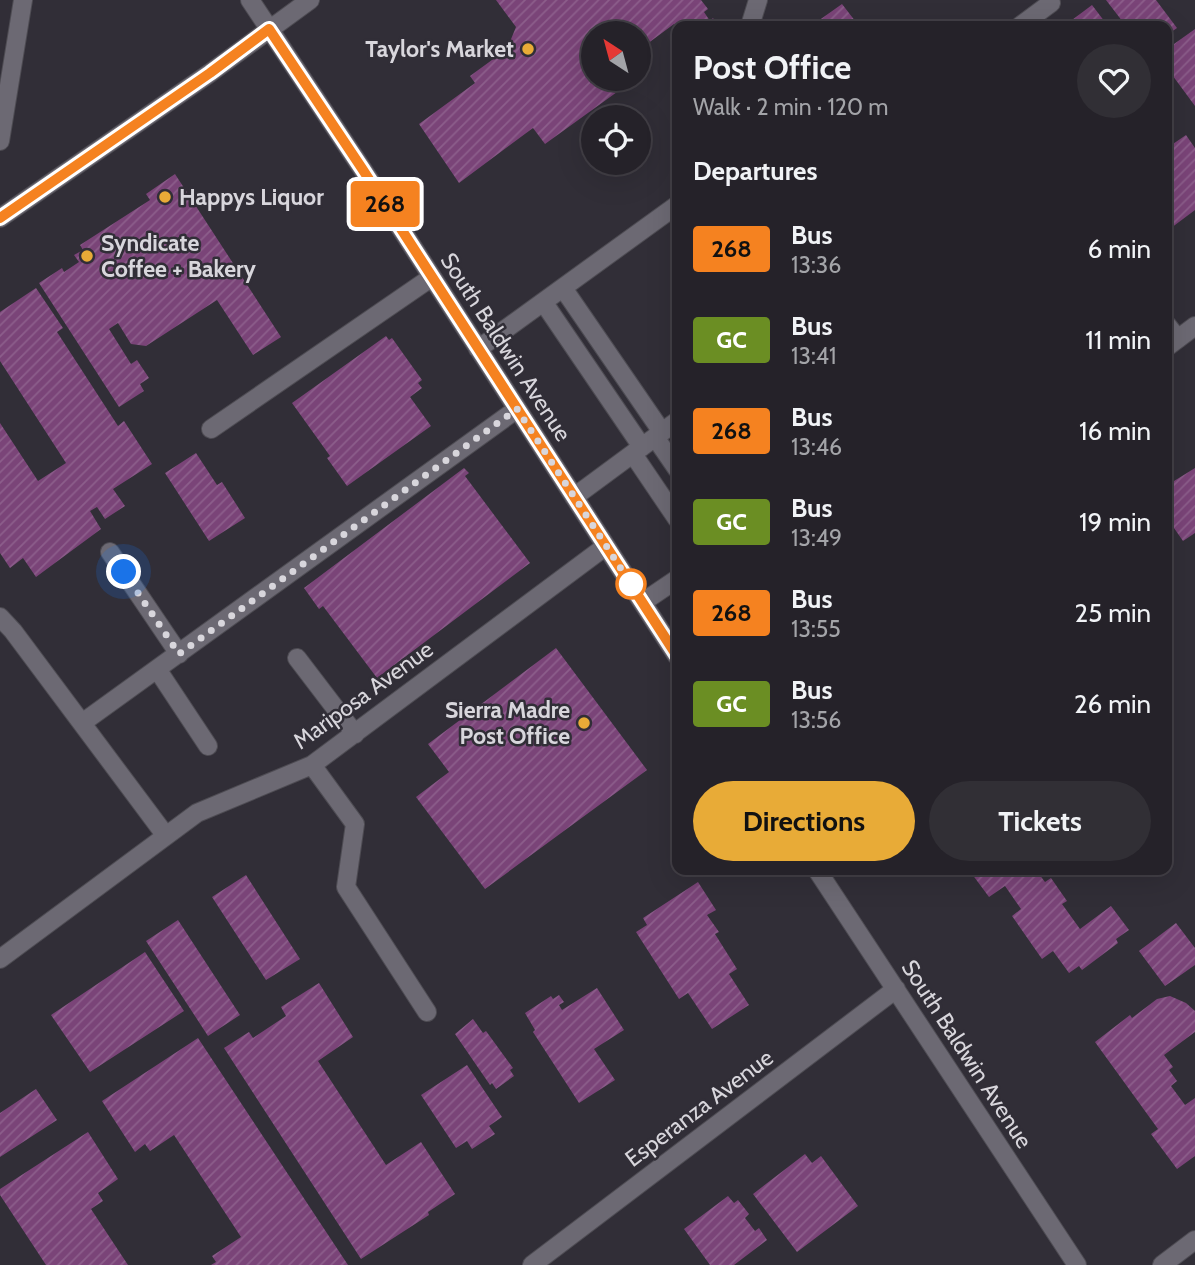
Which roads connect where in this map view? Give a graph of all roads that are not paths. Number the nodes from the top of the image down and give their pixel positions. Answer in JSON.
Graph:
{"nodes":[{"id":1,"x":23,"y":0,"type":"edge"},
{"id":2,"x":250,"y":0,"type":"edge"},
{"id":3,"x":310,"y":0,"type":"edge"},
{"id":4,"x":758,"y":0,"type":"edge"},
{"id":5,"x":1051,"y":3,"type":"dead end"},
{"id":6,"x":752,"y":21,"type":"edge"},
{"id":7,"x":1027,"y":21,"type":"edge"},
{"id":8,"x":269,"y":29,"type":"junction"},
{"id":9,"x":0,"y":141,"type":"edge"},
{"id":10,"x":672,"y":209,"type":"edge"},
{"id":11,"x":0,"y":218,"type":"edge"},
{"id":12,"x":432,"y":278,"type":"junction"},
{"id":13,"x":563,"y":288,"type":"junction"},
{"id":14,"x":544,"y":303,"type":"junction"},
{"id":15,"x":1195,"y":326,"type":"edge"},
{"id":16,"x":1172,"y":337,"type":"edge"},
{"id":17,"x":478,"y":349,"type":"junction"},
{"id":18,"x":517,"y":409,"type":"junction"},
{"id":19,"x":672,"y":425,"type":"edge"},
{"id":20,"x":211,"y":429,"type":"dead end"},
{"id":21,"x":648,"y":442,"type":"junction"},
{"id":22,"x":672,"y":464,"type":"edge"},
{"id":23,"x":574,"y":497,"type":"junction"},
{"id":24,"x":672,"y":506,"type":"edge"},
{"id":25,"x":606,"y":547,"type":"junction"},
{"id":26,"x":110,"y":552,"type":"dead end"},
{"id":27,"x":672,"y":583,"type":"edge"},
{"id":28,"x":643,"y":603,"type":"junction"},
{"id":29,"x":0,"y":617,"type":"edge"},
{"id":30,"x":672,"y":648,"type":"edge"},
{"id":31,"x":179,"y":654,"type":"junction"},
{"id":32,"x":297,"y":658,"type":"dead end"},
{"id":33,"x":157,"y":669,"type":"junction"},
{"id":34,"x":82,"y":723,"type":"junction"},
{"id":35,"x":355,"y":734,"type":"junction"},
{"id":36,"x":208,"y":746,"type":"dead end"},
{"id":37,"x":312,"y":765,"type":"junction"},
{"id":38,"x":166,"y":836,"type":"junction"},
{"id":39,"x":820,"y":875,"type":"edge"},
{"id":40,"x":0,"y":959,"type":"edge"},
{"id":41,"x":896,"y":989,"type":"junction"},
{"id":42,"x":426,"y":1012,"type":"dead end"},
{"id":43,"x":1195,"y":1241,"type":"edge"},
{"id":44,"x":537,"y":1264,"type":"edge"},
{"id":45,"x":1077,"y":1265,"type":"edge"},
{"id":46,"x":1163,"y":1265,"type":"edge"}],
"edges":[{"from":1,"to":9,"type":"street"},
{"from":2,"to":8,"type":"street","name":"South Baldwin Avenue"},
{"from":3,"to":8,"type":"street"},
{"from":4,"to":6,"type":"street"},
{"from":5,"to":7,"type":"street"},
{"from":8,"to":11,"type":"street"},
{"from":8,"to":12,"type":"street","name":"South Baldwin Avenue"},
{"from":10,"to":13,"type":"street"},
{"from":12,"to":17,"type":"street","name":"South Baldwin Avenue"},
{"from":12,"to":20,"type":"street"},
{"from":13,"to":14,"type":"street"},
{"from":13,"to":21,"type":"street"},
{"from":14,"to":17,"type":"street"},
{"from":14,"to":21,"type":"street"},
{"from":15,"to":16,"type":"street"},
{"from":17,"to":18,"type":"street","name":"South Baldwin Avenue"},
{"from":18,"to":23,"type":"street","name":"South Baldwin Avenue"},
{"from":18,"to":31,"type":"street"},
{"from":19,"to":21,"type":"street"},
{"from":21,"to":22,"type":"street"},
{"from":21,"to":23,"type":"street"},
{"from":21,"to":24,"type":"street"},
{"from":23,"to":25,"type":"street","name":"South Baldwin Avenue"},
{"from":25,"to":28,"type":"street","name":"South Baldwin Avenue"},
{"from":25,"to":35,"type":"street","name":"Mariposa Avenue"},
{"from":26,"to":31,"type":"street"},
{"from":27,"to":28,"type":"street"},
{"from":28,"to":30,"type":"street","name":"South Baldwin Avenue"},
{"from":29,"to":34,"type":"street"},
{"from":31,"to":33,"type":"street"},
{"from":32,"to":35,"type":"street"},
{"from":33,"to":34,"type":"street"},
{"from":33,"to":36,"type":"street"},
{"from":34,"to":38,"type":"street"},
{"from":35,"to":37,"type":"street","name":"Mariposa Avenue"},
{"from":37,"to":38,"type":"street","name":"Mariposa Avenue"},
{"from":37,"to":42,"type":"street"},
{"from":38,"to":40,"type":"street","name":"Mariposa Avenue"},
{"from":39,"to":41,"type":"street","name":"South Baldwin Avenue"},
{"from":41,"to":44,"type":"street","name":"Esperanza Avenue"},
{"from":41,"to":45,"type":"street","name":"South Baldwin Avenue"},
{"from":43,"to":46,"type":"street"}]}
